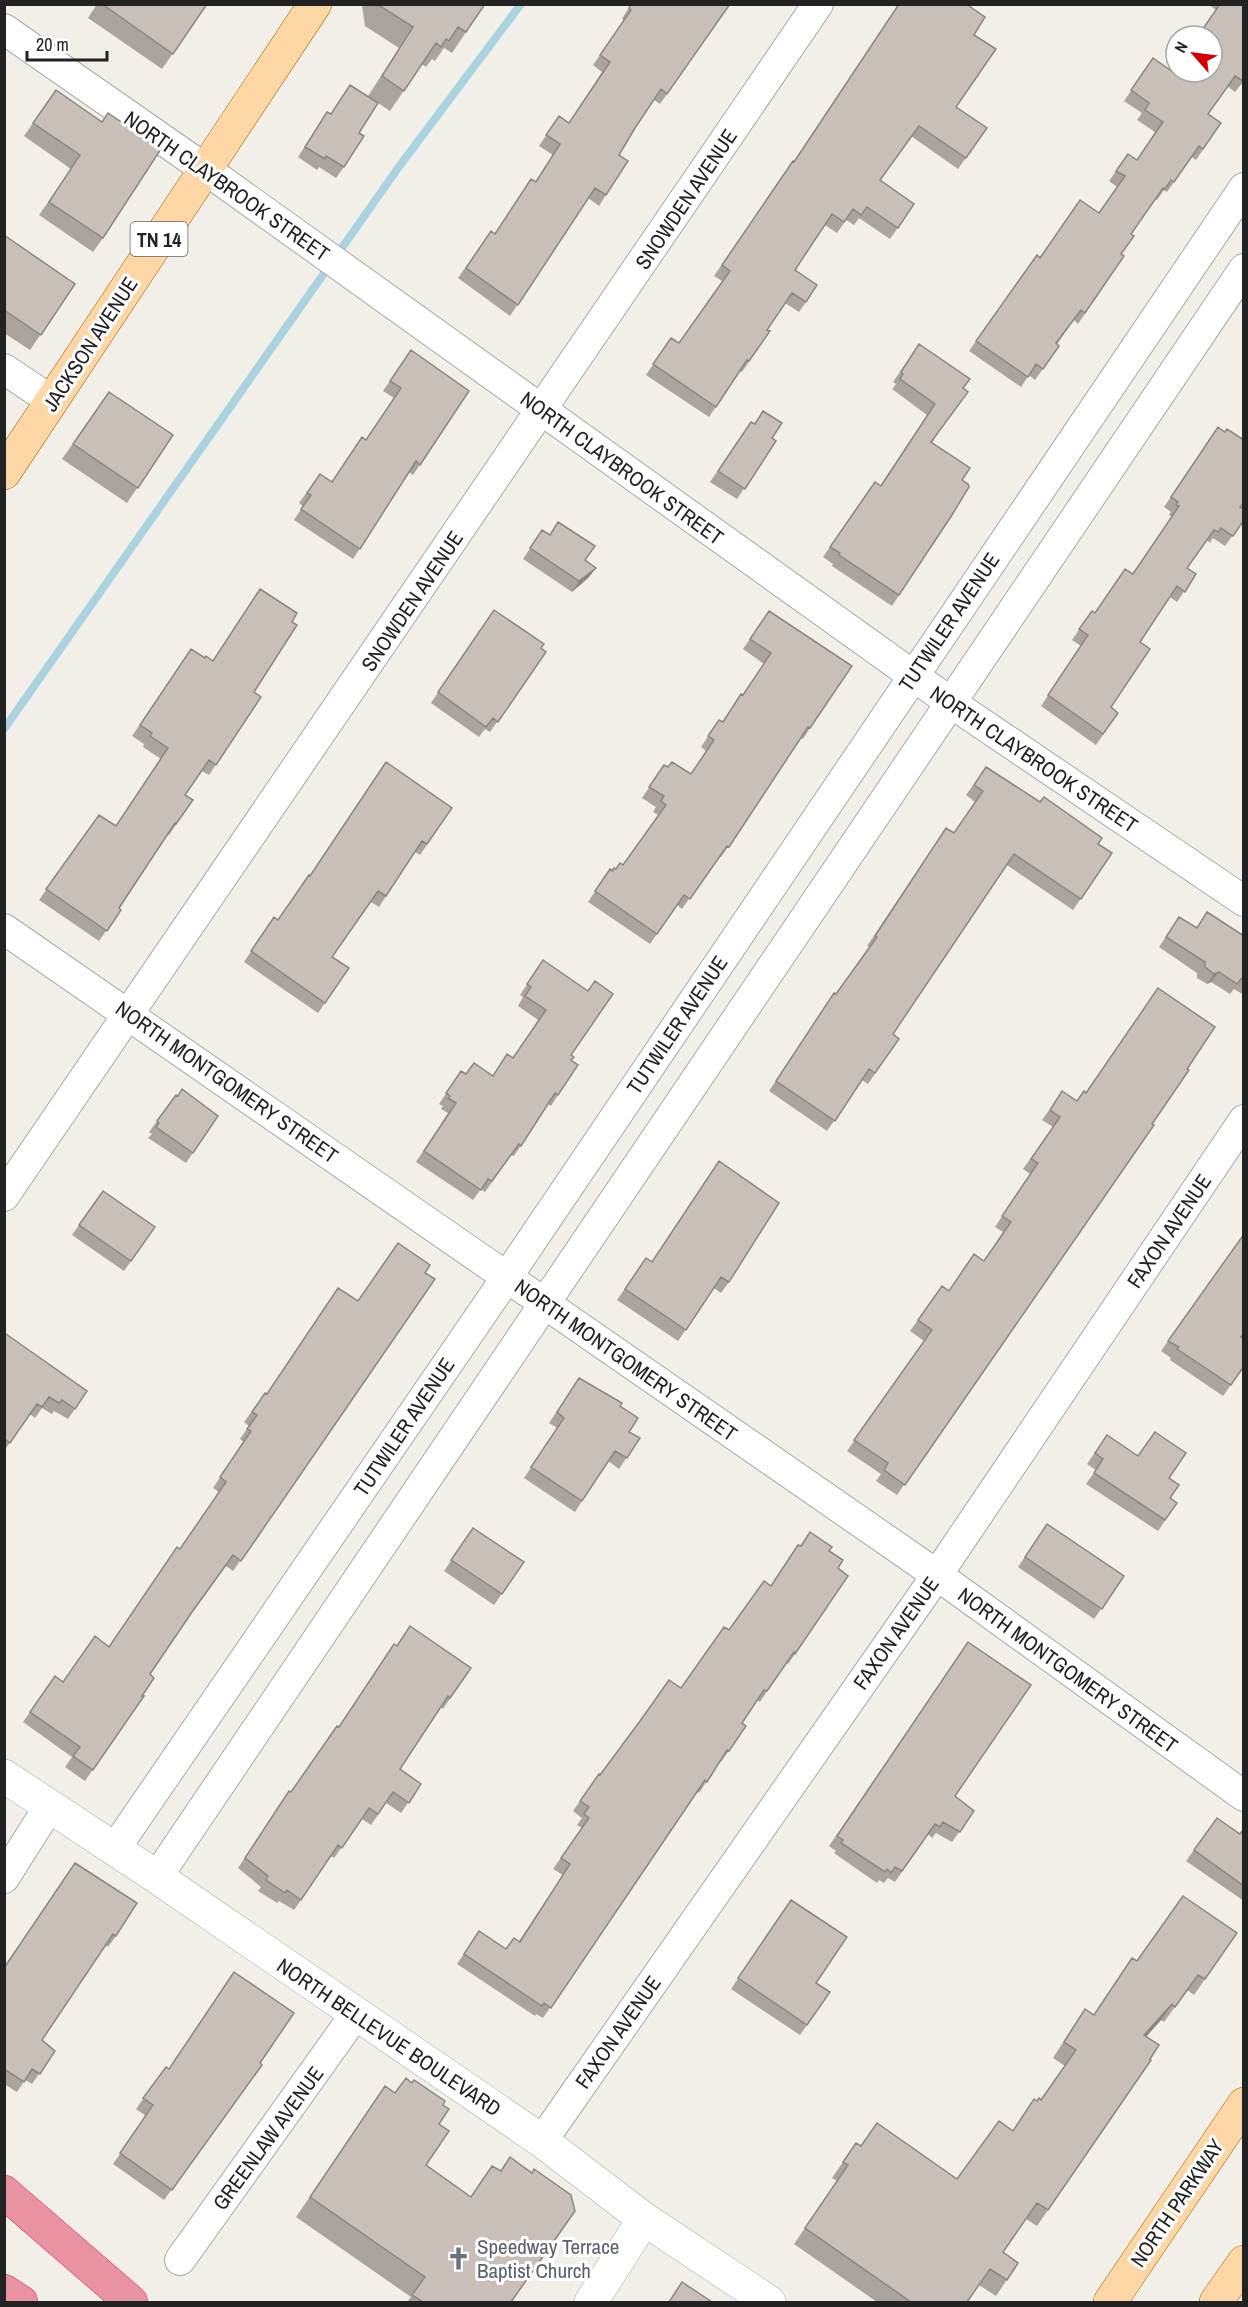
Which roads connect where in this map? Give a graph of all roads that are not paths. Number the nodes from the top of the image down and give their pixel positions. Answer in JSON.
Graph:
{"nodes":[{"id":1,"x":315,"y":4,"type":"edge"},
{"id":2,"x":818,"y":4,"type":"edge"},
{"id":3,"x":4,"y":29,"type":"edge"},
{"id":4,"x":205,"y":169,"type":"junction"},
{"id":5,"x":1241,"y":196,"type":"edge"},
{"id":6,"x":1244,"y":269,"type":"edge"},
{"id":7,"x":4,"y":369,"type":"edge"},
{"id":8,"x":52,"y":401,"type":"junction"},
{"id":9,"x":542,"y":412,"type":"junction"},
{"id":10,"x":4,"y":473,"type":"edge"},
{"id":11,"x":912,"y":676,"type":"junction"},
{"id":12,"x":950,"y":702,"type":"junction"},
{"id":13,"x":1244,"y":901,"type":"edge"},
{"id":14,"x":4,"y":929,"type":"edge"},
{"id":15,"x":129,"y":1014,"type":"junction"},
{"id":16,"x":1244,"y":1120,"type":"edge"},
{"id":17,"x":4,"y":1196,"type":"edge"},
{"id":18,"x":507,"y":1277,"type":"junction"},
{"id":19,"x":545,"y":1304,"type":"junction"},
{"id":20,"x":937,"y":1575,"type":"junction"},
{"id":21,"x":4,"y":1776,"type":"edge"},
{"id":22,"x":1244,"y":1796,"type":"edge"},
{"id":23,"x":50,"y":1807,"type":"junction"},
{"id":24,"x":114,"y":1850,"type":"junction"},
{"id":25,"x":157,"y":1877,"type":"junction"},
{"id":26,"x":4,"y":1878,"type":"edge"},
{"id":27,"x":355,"y":2015,"type":"junction"},
{"id":28,"x":1244,"y":2104,"type":"edge"},
{"id":29,"x":542,"y":2141,"type":"junction"},
{"id":30,"x":4,"y":2192,"type":"edge"},
{"id":31,"x":644,"y":2219,"type":"junction"},
{"id":32,"x":180,"y":2260,"type":"dead end"},
{"id":33,"x":1244,"y":2262,"type":"edge"},
{"id":34,"x":4,"y":2290,"type":"edge"},
{"id":35,"x":21,"y":2302,"type":"edge"},
{"id":36,"x":131,"y":2302,"type":"edge"},
{"id":37,"x":591,"y":2302,"type":"edge"},
{"id":38,"x":769,"y":2302,"type":"edge"},
{"id":39,"x":1110,"y":2302,"type":"edge"},
{"id":40,"x":1216,"y":2302,"type":"edge"}],
"edges":[{"from":1,"to":4,"type":"main road","name":"JACKSON AVENUE","number":"TN 14"},
{"from":2,"to":9,"type":"street","name":"SNOWDEN AVENUE"},
{"from":3,"to":4,"type":"street","name":"NORTH CLAYBROOK STREET"},
{"from":4,"to":8,"type":"main road","name":"JACKSON AVENUE","number":"TN 14"},
{"from":4,"to":9,"type":"street","name":"NORTH CLAYBROOK STREET"},
{"from":5,"to":11,"type":"street","name":"TUTWILER AVENUE"},
{"from":6,"to":12,"type":"street"},
{"from":7,"to":8,"type":"street"},
{"from":8,"to":10,"type":"main road","name":"JACKSON AVENUE","number":"TN 14"},
{"from":9,"to":11,"type":"street","name":"NORTH CLAYBROOK STREET"},
{"from":9,"to":15,"type":"street","name":"SNOWDEN AVENUE"},
{"from":11,"to":12,"type":"street","name":"NORTH CLAYBROOK STREET"},
{"from":11,"to":18,"type":"street","name":"TUTWILER AVENUE"},
{"from":12,"to":13,"type":"street","name":"NORTH CLAYBROOK STREET"},
{"from":12,"to":19,"type":"street"},
{"from":14,"to":15,"type":"street","name":"NORTH MONTGOMERY STREET"},
{"from":15,"to":17,"type":"street","name":"SNOWDEN AVENUE"},
{"from":15,"to":18,"type":"street","name":"NORTH MONTGOMERY STREET"},
{"from":16,"to":20,"type":"street","name":"FAXON AVENUE"},
{"from":18,"to":19,"type":"street","name":"NORTH MONTGOMERY STREET"},
{"from":18,"to":24,"type":"street","name":"TUTWILER AVENUE"},
{"from":19,"to":20,"type":"street","name":"NORTH MONTGOMERY STREET"},
{"from":19,"to":25,"type":"street"},
{"from":20,"to":22,"type":"street","name":"NORTH MONTGOMERY STREET"},
{"from":20,"to":29,"type":"street","name":"FAXON AVENUE"},
{"from":21,"to":23,"type":"street","name":"NORTH BELLEVUE BOULEVARD"},
{"from":23,"to":24,"type":"street","name":"NORTH BELLEVUE BOULEVARD"},
{"from":23,"to":26,"type":"street"},
{"from":24,"to":25,"type":"street","name":"NORTH BELLEVUE BOULEVARD"},
{"from":25,"to":27,"type":"street","name":"NORTH BELLEVUE BOULEVARD"},
{"from":27,"to":29,"type":"street","name":"NORTH BELLEVUE BOULEVARD"},
{"from":27,"to":32,"type":"street","name":"GREENLAW AVENUE"},
{"from":28,"to":39,"type":"main road","name":"NORTH PARKWAY"},
{"from":29,"to":31,"type":"street","name":"NORTH BELLEVUE BOULEVARD"},
{"from":30,"to":36,"type":"highway"},
{"from":31,"to":37,"type":"street"},
{"from":31,"to":38,"type":"street","name":"NORTH BELLEVUE BOULEVARD"},
{"from":33,"to":40,"type":"main road"},
{"from":34,"to":35,"type":"highway"}]}
